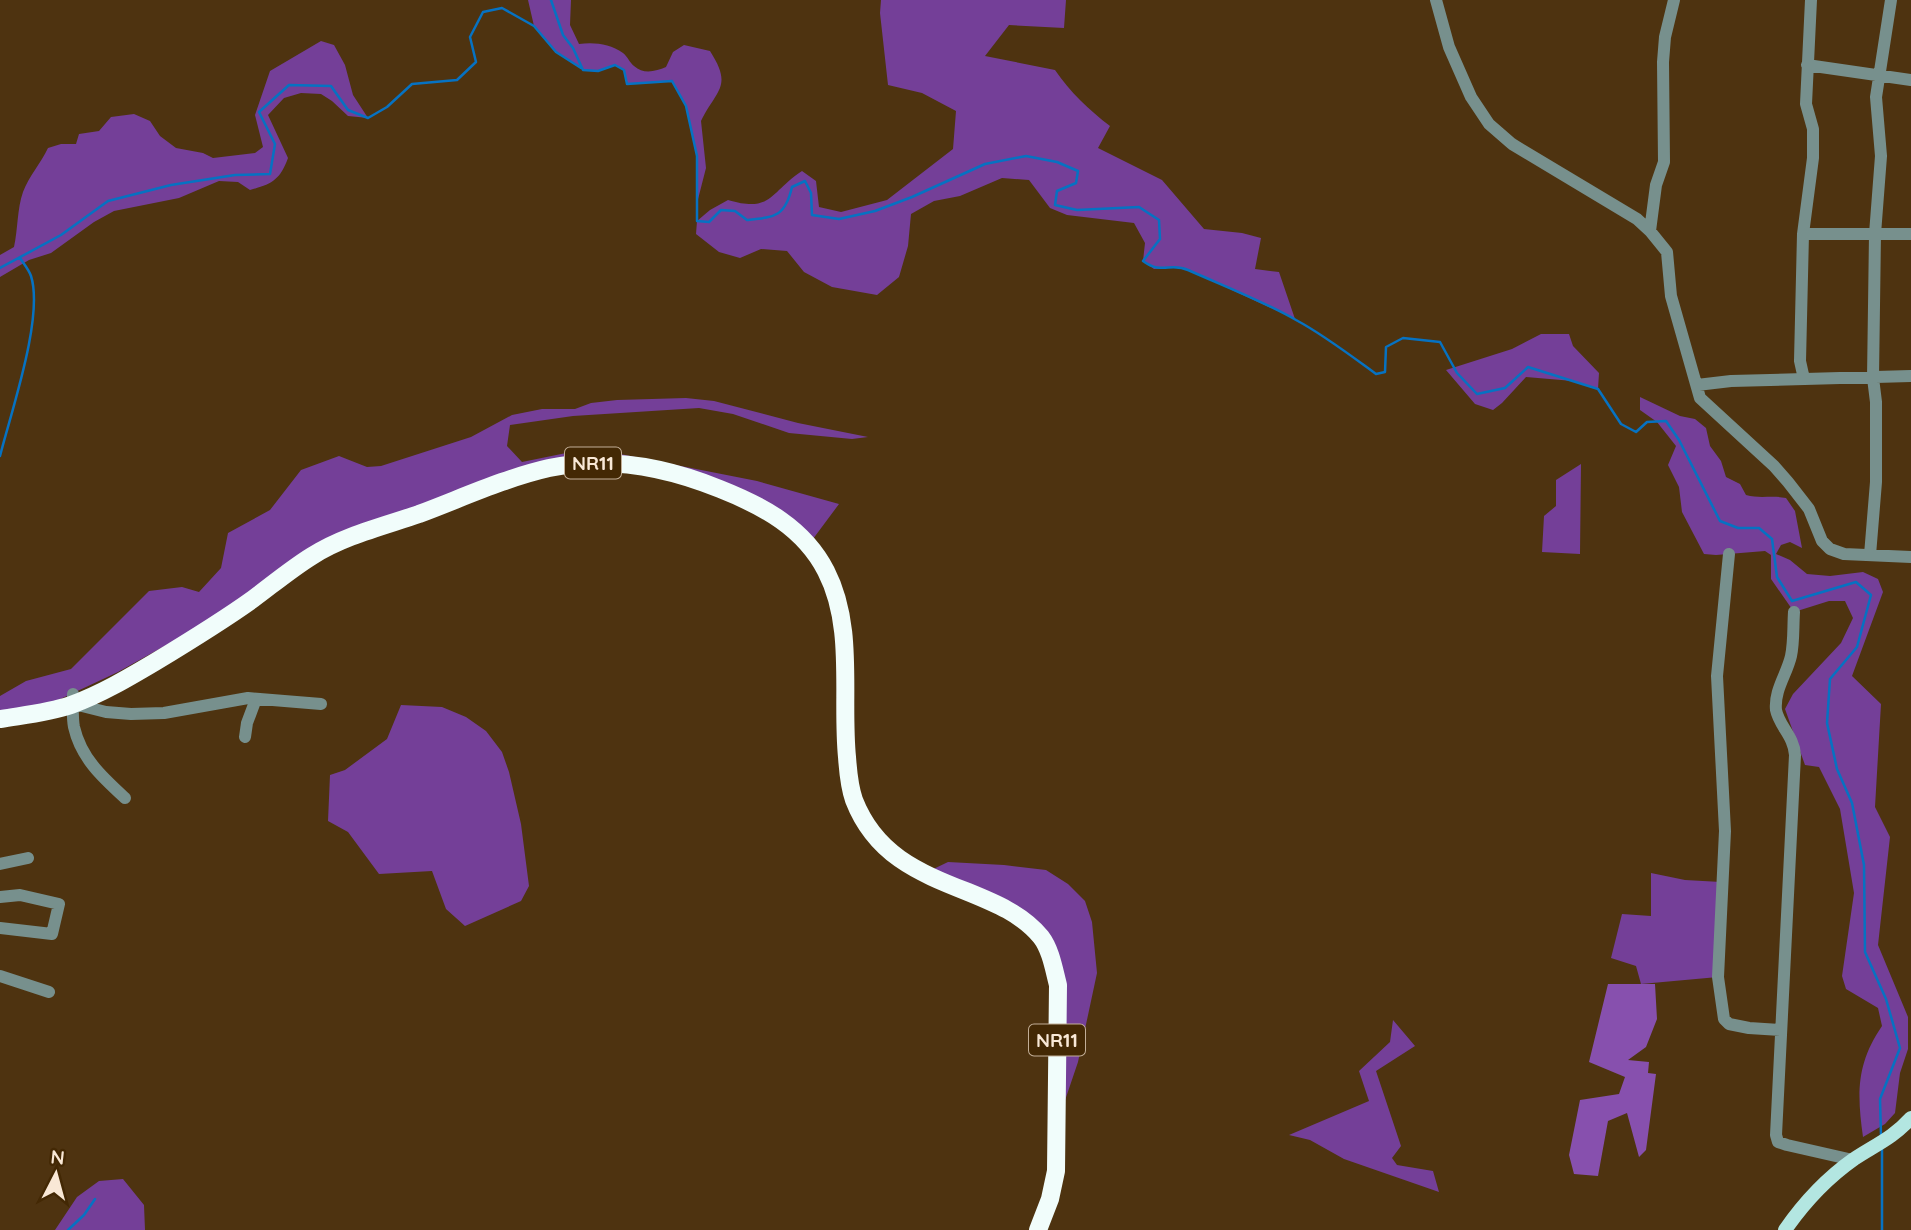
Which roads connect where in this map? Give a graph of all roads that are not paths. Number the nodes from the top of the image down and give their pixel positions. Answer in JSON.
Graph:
{"nodes":[{"id":1,"x":1436,"y":0,"type":"edge"},
{"id":2,"x":1674,"y":0,"type":"edge"},
{"id":3,"x":1811,"y":0,"type":"edge"},
{"id":4,"x":1891,"y":0,"type":"edge"},
{"id":5,"x":1807,"y":65,"type":"junction"},
{"id":6,"x":1879,"y":75,"type":"junction"},
{"id":7,"x":1911,"y":80,"type":"edge"},
{"id":8,"x":1650,"y":230,"type":"junction"},
{"id":9,"x":1803,"y":234,"type":"junction"},
{"id":10,"x":1875,"y":234,"type":"junction"},
{"id":11,"x":1911,"y":234,"type":"edge"},
{"id":12,"x":1911,"y":376,"type":"edge"},
{"id":13,"x":1873,"y":378,"type":"junction"},
{"id":14,"x":1804,"y":379,"type":"junction"},
{"id":15,"x":1697,"y":385,"type":"junction"},
{"id":16,"x":1729,"y":554,"type":"dead end"},
{"id":17,"x":1870,"y":555,"type":"junction"},
{"id":18,"x":1911,"y":557,"type":"edge"},
{"id":19,"x":1794,"y":612,"type":"dead end"},
{"id":20,"x":73,"y":699,"type":"junction"},
{"id":21,"x":256,"y":699,"type":"junction"},
{"id":22,"x":321,"y":704,"type":"dead end"},
{"id":23,"x":0,"y":719,"type":"edge"},
{"id":24,"x":245,"y":737,"type":"dead end"},
{"id":25,"x":125,"y":798,"type":"dead end"},
{"id":26,"x":28,"y":858,"type":"dead end"},
{"id":27,"x":0,"y":864,"type":"edge"},
{"id":28,"x":0,"y":897,"type":"edge"},
{"id":29,"x":0,"y":928,"type":"edge"},
{"id":30,"x":0,"y":976,"type":"edge"},
{"id":31,"x":49,"y":992,"type":"dead end"},
{"id":32,"x":1781,"y":1030,"type":"junction"},
{"id":33,"x":1911,"y":1118,"type":"edge"},
{"id":34,"x":1853,"y":1160,"type":"junction"},
{"id":35,"x":1038,"y":1230,"type":"edge"},
{"id":36,"x":1785,"y":1230,"type":"edge"}],
"edges":[{"from":1,"to":8,"type":"street"},
{"from":2,"to":8,"type":"street"},
{"from":3,"to":5,"type":"street"},
{"from":4,"to":6,"type":"street"},
{"from":5,"to":6,"type":"street"},
{"from":5,"to":9,"type":"street"},
{"from":6,"to":7,"type":"street"},
{"from":6,"to":10,"type":"street"},
{"from":8,"to":15,"type":"street"},
{"from":9,"to":10,"type":"street"},
{"from":9,"to":14,"type":"street"},
{"from":10,"to":11,"type":"street"},
{"from":10,"to":13,"type":"street"},
{"from":12,"to":13,"type":"street"},
{"from":13,"to":14,"type":"street"},
{"from":13,"to":17,"type":"street"},
{"from":14,"to":15,"type":"street"},
{"from":15,"to":17,"type":"street"},
{"from":16,"to":32,"type":"street"},
{"from":17,"to":18,"type":"street"},
{"from":19,"to":32,"type":"street"},
{"from":20,"to":21,"type":"street"},
{"from":20,"to":23,"type":"highway","number":"NR11"},
{"from":20,"to":25,"type":"street"},
{"from":20,"to":35,"type":"highway","number":"NR11"},
{"from":21,"to":22,"type":"street"},
{"from":21,"to":24,"type":"street"},
{"from":26,"to":27,"type":"street"},
{"from":28,"to":29,"type":"street"},
{"from":30,"to":31,"type":"street"},
{"from":32,"to":34,"type":"street"},
{"from":33,"to":34,"type":"main road"},
{"from":34,"to":36,"type":"main road"}]}
